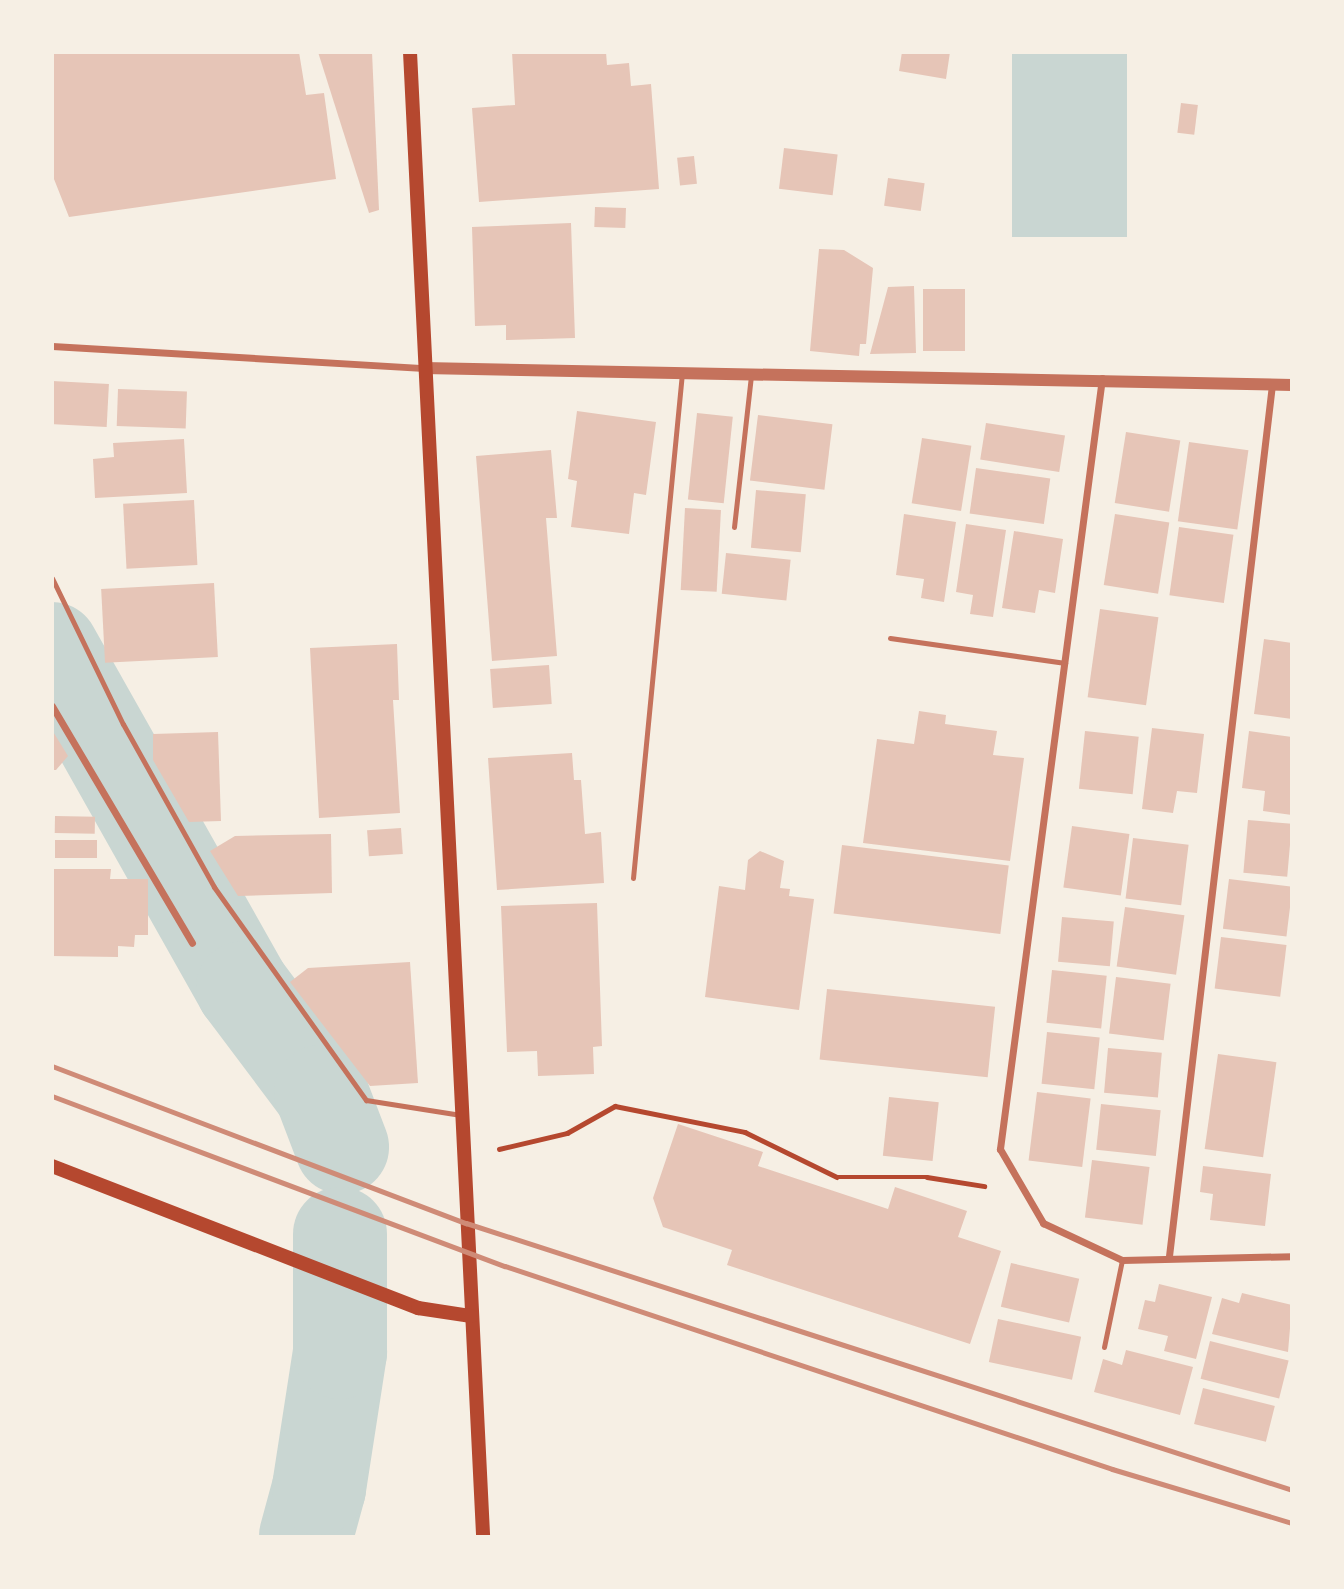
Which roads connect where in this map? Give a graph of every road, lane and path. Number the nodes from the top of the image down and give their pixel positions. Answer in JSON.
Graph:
{"nodes":[{"id":1,"x":410,"y":52,"type":"edge"},
{"id":2,"x":52,"y":346,"type":"edge"},
{"id":3,"x":424,"y":368,"type":"junction"},
{"id":4,"x":682,"y":373,"type":"junction"},
{"id":5,"x":751,"y":373,"type":"junction"},
{"id":6,"x":1102,"y":378,"type":"junction"},
{"id":7,"x":1272,"y":383,"type":"junction"},
{"id":8,"x":1292,"y":385,"type":"edge"},
{"id":9,"x":734,"y":527,"type":"dead end"},
{"id":10,"x":52,"y":578,"type":"edge"},
{"id":11,"x":890,"y":638,"type":"dead end"},
{"id":12,"x":1065,"y":663,"type":"junction"},
{"id":13,"x":52,"y":706,"type":"edge"},
{"id":14,"x":633,"y":878,"type":"dead end"},
{"id":15,"x":192,"y":943,"type":"dead end"},
{"id":16,"x":462,"y":1115,"type":"junction"},
{"id":17,"x":463,"y":1153,"type":"junction"},
{"id":18,"x":52,"y":1166,"type":"edge"},
{"id":19,"x":1028,"y":1196,"type":"junction"},
{"id":20,"x":1169,"y":1256,"type":"junction"},
{"id":21,"x":1292,"y":1256,"type":"edge"},
{"id":22,"x":1122,"y":1260,"type":"junction"},
{"id":23,"x":471,"y":1316,"type":"junction"},
{"id":24,"x":1104,"y":1347,"type":"dead end"},
{"id":25,"x":483,"y":1536,"type":"edge"}],
"edges":[{"from":1,"to":3,"type":"main road"},
{"from":2,"to":3,"type":"street"},
{"from":3,"to":4,"type":"street"},
{"from":3,"to":16,"type":"main road"},
{"from":4,"to":5,"type":"street"},
{"from":4,"to":14,"type":"lane"},
{"from":5,"to":6,"type":"street"},
{"from":5,"to":9,"type":"lane"},
{"from":6,"to":7,"type":"street"},
{"from":6,"to":12,"type":"street"},
{"from":7,"to":8,"type":"street"},
{"from":7,"to":20,"type":"street"},
{"from":10,"to":16,"type":"lane"},
{"from":11,"to":12,"type":"lane"},
{"from":12,"to":19,"type":"street"},
{"from":13,"to":15,"type":"street"},
{"from":16,"to":17,"type":"main road"},
{"from":17,"to":19,"type":"path"},
{"from":17,"to":23,"type":"main road"},
{"from":18,"to":23,"type":"main road"},
{"from":19,"to":22,"type":"street"},
{"from":20,"to":21,"type":"street"},
{"from":20,"to":22,"type":"street"},
{"from":22,"to":24,"type":"lane"},
{"from":23,"to":25,"type":"main road"}]}
